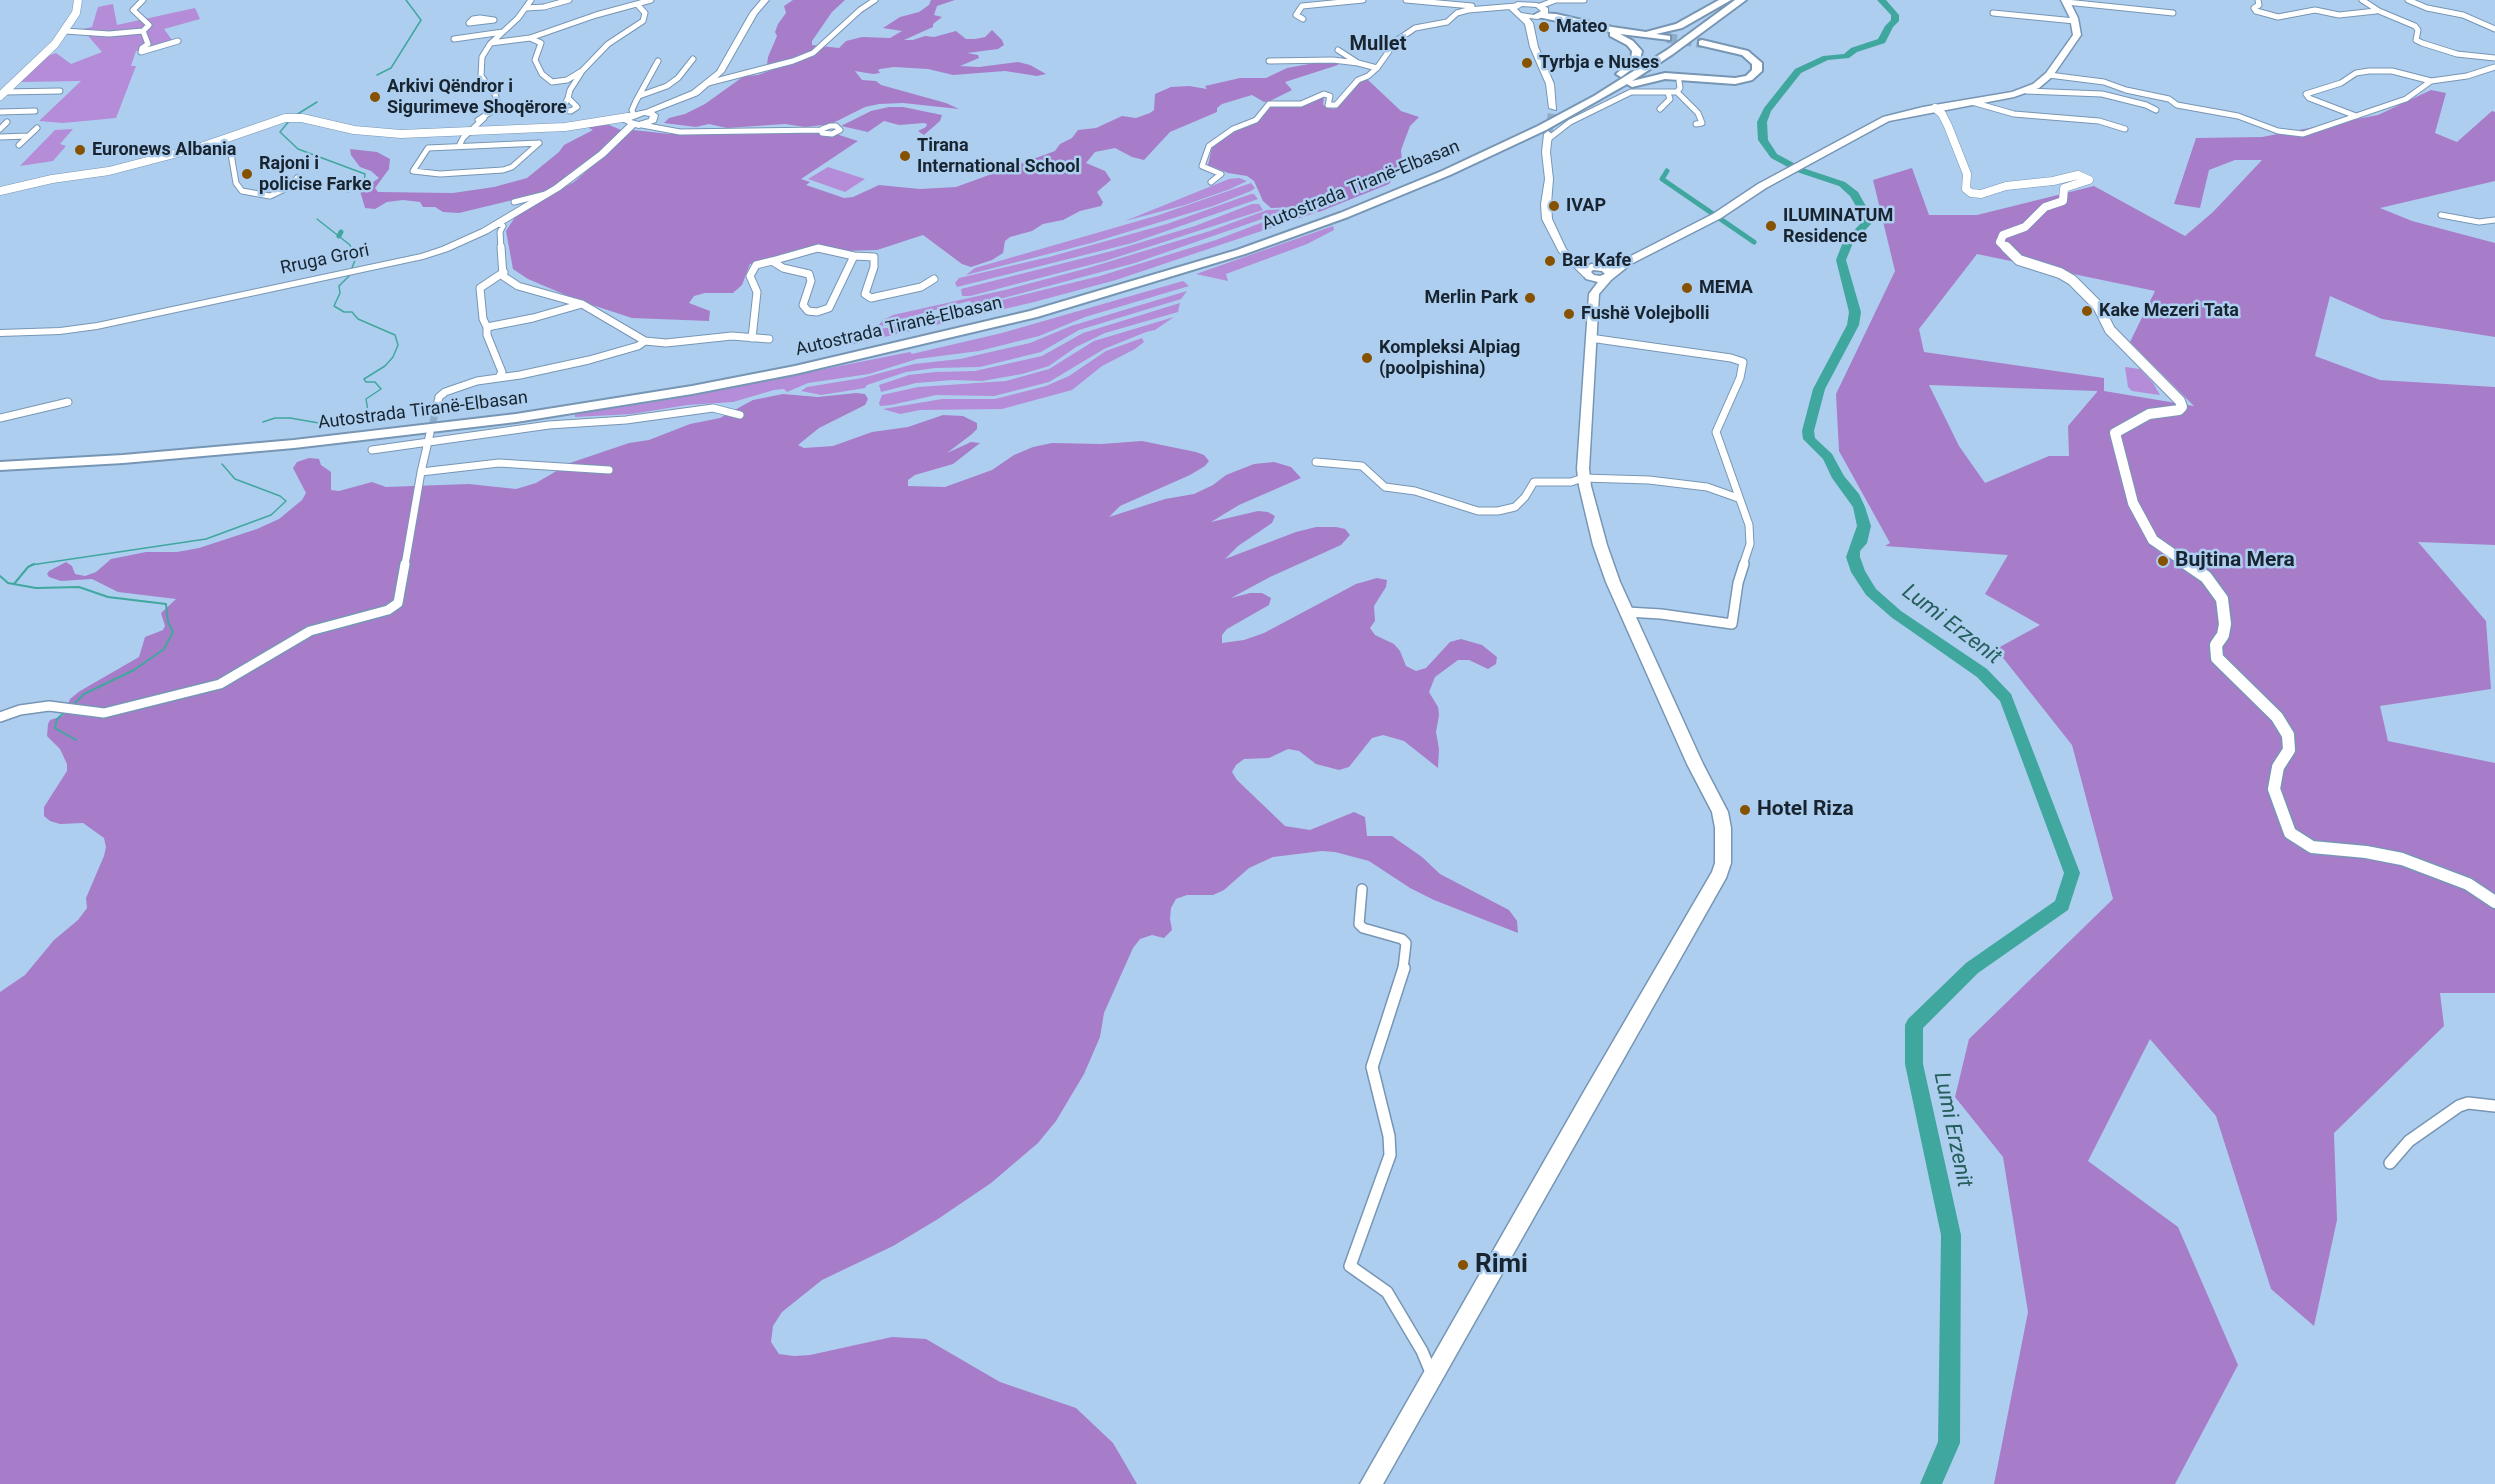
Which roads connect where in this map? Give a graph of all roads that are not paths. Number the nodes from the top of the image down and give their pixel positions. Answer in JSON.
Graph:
{"nodes":[{"id":1,"x":78,"y":0,"type":"edge"},
{"id":2,"x":143,"y":0,"type":"edge"},
{"id":3,"x":531,"y":0,"type":"edge"},
{"id":4,"x":569,"y":0,"type":"edge"},
{"id":5,"x":651,"y":0,"type":"edge"},
{"id":6,"x":765,"y":0,"type":"edge"},
{"id":7,"x":875,"y":0,"type":"edge"},
{"id":8,"x":1363,"y":0,"type":"edge"},
{"id":9,"x":1406,"y":0,"type":"edge"},
{"id":10,"x":1584,"y":0,"type":"edge"},
{"id":11,"x":1726,"y":0,"type":"edge"},
{"id":12,"x":1732,"y":0,"type":"edge"},
{"id":13,"x":1741,"y":0,"type":"edge"},
{"id":14,"x":2258,"y":0,"type":"edge"},
{"id":15,"x":2362,"y":0,"type":"edge"},
{"id":16,"x":2408,"y":0,"type":"edge"},
{"id":17,"x":1432,"y":1,"type":"edge"},
{"id":18,"x":2065,"y":1,"type":"edge"},
{"id":19,"x":637,"y":4,"type":"junction"},
{"id":20,"x":1519,"y":4,"type":"edge"},
{"id":21,"x":526,"y":8,"type":"junction"},
{"id":22,"x":1480,"y":9,"type":"junction"},
{"id":23,"x":2379,"y":11,"type":"junction"},
{"id":24,"x":1537,"y":13,"type":"junction"},
{"id":25,"x":1993,"y":13,"type":"dead end"},
{"id":26,"x":2173,"y":13,"type":"dead end"},
{"id":27,"x":518,"y":18,"type":"junction"},
{"id":28,"x":1303,"y":19,"type":"dead end"},
{"id":29,"x":500,"y":20,"type":"dead end"},
{"id":30,"x":577,"y":21,"type":"junction"},
{"id":31,"x":2075,"y":21,"type":"junction"},
{"id":32,"x":1589,"y":25,"type":"junction"},
{"id":33,"x":2495,"y":29,"type":"edge"},
{"id":34,"x":1612,"y":30,"type":"junction"},
{"id":35,"x":1702,"y":30,"type":"junction"},
{"id":36,"x":65,"y":31,"type":"junction"},
{"id":37,"x":143,"y":31,"type":"junction"},
{"id":38,"x":503,"y":32,"type":"junction"},
{"id":39,"x":530,"y":38,"type":"junction"},
{"id":40,"x":1667,"y":38,"type":"tunnel mouth"},
{"id":41,"x":454,"y":39,"type":"dead end"},
{"id":42,"x":178,"y":41,"type":"dead end"},
{"id":43,"x":491,"y":43,"type":"junction"},
{"id":44,"x":541,"y":43,"type":"junction"},
{"id":45,"x":1702,"y":43,"type":"tunnel mouth"},
{"id":46,"x":1338,"y":50,"type":"dead end"},
{"id":47,"x":2495,"y":58,"type":"edge"},
{"id":48,"x":693,"y":59,"type":"dead end"},
{"id":49,"x":658,"y":61,"type":"dead end"},
{"id":50,"x":1269,"y":61,"type":"dead end"},
{"id":51,"x":1358,"y":63,"type":"junction"},
{"id":52,"x":2495,"y":67,"type":"edge"},
{"id":53,"x":1377,"y":68,"type":"junction"},
{"id":54,"x":582,"y":71,"type":"junction"},
{"id":55,"x":2049,"y":75,"type":"junction"},
{"id":56,"x":1622,"y":77,"type":"junction"},
{"id":57,"x":1709,"y":80,"type":"junction"},
{"id":58,"x":1678,"y":81,"type":"dead end"},
{"id":59,"x":2431,"y":81,"type":"junction"},
{"id":60,"x":552,"y":82,"type":"junction"},
{"id":61,"x":708,"y":83,"type":"junction"},
{"id":62,"x":570,"y":90,"type":"junction"},
{"id":63,"x":60,"y":91,"type":"dead end"},
{"id":64,"x":2026,"y":91,"type":"junction"},
{"id":65,"x":1677,"y":92,"type":"junction"},
{"id":66,"x":1668,"y":93,"type":"junction"},
{"id":67,"x":2,"y":94,"type":"edge"},
{"id":68,"x":639,"y":96,"type":"junction"},
{"id":69,"x":568,"y":98,"type":"dead end"},
{"id":70,"x":1598,"y":98,"type":"junction"},
{"id":71,"x":1972,"y":102,"type":"junction"},
{"id":72,"x":1553,"y":108,"type":"tunnel mouth"},
{"id":73,"x":1935,"y":108,"type":"junction"},
{"id":74,"x":1660,"y":109,"type":"dead end"},
{"id":75,"x":2156,"y":110,"type":"dead end"},
{"id":76,"x":0,"y":111,"type":"edge"},
{"id":77,"x":35,"y":111,"type":"dead end"},
{"id":78,"x":654,"y":116,"type":"junction"},
{"id":79,"x":2356,"y":116,"type":"junction"},
{"id":80,"x":484,"y":118,"type":"junction"},
{"id":81,"x":633,"y":121,"type":"junction"},
{"id":82,"x":7,"y":122,"type":"dead end"},
{"id":83,"x":1696,"y":124,"type":"dead end"},
{"id":84,"x":37,"y":128,"type":"dead end"},
{"id":85,"x":0,"y":129,"type":"edge"},
{"id":86,"x":2125,"y":129,"type":"dead end"},
{"id":87,"x":473,"y":130,"type":"junction"},
{"id":88,"x":821,"y":130,"type":"dead end"},
{"id":89,"x":463,"y":134,"type":"junction"},
{"id":90,"x":28,"y":136,"type":"junction"},
{"id":91,"x":0,"y":137,"type":"edge"},
{"id":92,"x":1547,"y":137,"type":"joint"},
{"id":93,"x":218,"y":142,"type":"junction"},
{"id":94,"x":19,"y":146,"type":"dead end"},
{"id":95,"x":459,"y":146,"type":"junction"},
{"id":96,"x":297,"y":178,"type":"dead end"},
{"id":97,"x":1211,"y":182,"type":"dead end"},
{"id":98,"x":0,"y":191,"type":"edge"},
{"id":99,"x":544,"y":196,"type":"junction"},
{"id":100,"x":527,"y":203,"type":"junction"},
{"id":101,"x":2441,"y":215,"type":"dead end"},
{"id":102,"x":2495,"y":220,"type":"edge"},
{"id":103,"x":500,"y":225,"type":"junction"},
{"id":104,"x":854,"y":256,"type":"junction"},
{"id":105,"x":772,"y":261,"type":"junction"},
{"id":106,"x":504,"y":272,"type":"junction"},
{"id":107,"x":1588,"y":273,"type":"junction"},
{"id":108,"x":1607,"y":274,"type":"junction"},
{"id":109,"x":934,"y":279,"type":"dead end"},
{"id":110,"x":1594,"y":294,"type":"junction"},
{"id":111,"x":582,"y":304,"type":"junction"},
{"id":112,"x":487,"y":327,"type":"junction"},
{"id":113,"x":0,"y":333,"type":"edge"},
{"id":114,"x":752,"y":338,"type":"junction"},
{"id":115,"x":1590,"y":338,"type":"junction"},
{"id":116,"x":769,"y":339,"type":"dead end"},
{"id":117,"x":645,"y":340,"type":"junction"},
{"id":118,"x":499,"y":377,"type":"junction"},
{"id":119,"x":68,"y":402,"type":"dead end"},
{"id":120,"x":436,"y":410,"type":"tunnel mouth"},
{"id":121,"x":740,"y":415,"type":"dead end"},
{"id":122,"x":0,"y":418,"type":"edge"},
{"id":123,"x":430,"y":433,"type":"tunnel mouth"},
{"id":124,"x":426,"y":442,"type":"junction"},
{"id":125,"x":372,"y":450,"type":"dead end"},
{"id":126,"x":0,"y":456,"type":"edge"},
{"id":127,"x":1316,"y":462,"type":"dead end"},
{"id":128,"x":0,"y":466,"type":"edge"},
{"id":129,"x":609,"y":470,"type":"dead end"},
{"id":130,"x":421,"y":472,"type":"junction"},
{"id":131,"x":1583,"y":478,"type":"junction"},
{"id":132,"x":1738,"y":498,"type":"junction"},
{"id":133,"x":1627,"y":612,"type":"junction"},
{"id":134,"x":0,"y":717,"type":"edge"},
{"id":135,"x":1362,"y":889,"type":"dead end"},
{"id":136,"x":2495,"y":902,"type":"edge"},
{"id":137,"x":2495,"y":1106,"type":"edge"},
{"id":138,"x":2390,"y":1163,"type":"dead end"},
{"id":139,"x":1432,"y":1375,"type":"junction"},
{"id":140,"x":1371,"y":1484,"type":"edge"}],
"edges":[{"from":1,"to":36,"type":"street"},
{"from":2,"to":37,"type":"street"},
{"from":3,"to":21,"type":"street"},
{"from":4,"to":21,"type":"street"},
{"from":5,"to":19,"type":"street"},
{"from":6,"to":61,"type":"main road","name":"Rruga Grori"},
{"from":7,"to":61,"type":"street"},
{"from":8,"to":28,"type":"street"},
{"from":9,"to":17,"type":"street"},
{"from":10,"to":24,"type":"street"},
{"from":11,"to":34,"type":"highway"},
{"from":12,"to":56,"type":"highway","name":"Autostrada Tiranë-Elbasan"},
{"from":13,"to":35,"type":"highway","name":"Autostrada Tiranë-Elbasan"},
{"from":14,"to":23,"type":"street"},
{"from":15,"to":23,"type":"street"},
{"from":16,"to":33,"type":"street"},
{"from":17,"to":22,"type":"street"},
{"from":18,"to":26,"type":"street"},
{"from":18,"to":31,"type":"main road"},
{"from":19,"to":30,"type":"street"},
{"from":19,"to":54,"type":"street"},
{"from":20,"to":22,"type":"street"},
{"from":20,"to":24,"type":"main road"},
{"from":20,"to":24,"type":"main road"},
{"from":21,"to":27,"type":"street"},
{"from":22,"to":53,"type":"street"},
{"from":23,"to":47,"type":"street"},
{"from":24,"to":32,"type":"highway"},
{"from":24,"to":72,"type":"main road"},
{"from":25,"to":31,"type":"street"},
{"from":27,"to":29,"type":"street"},
{"from":27,"to":38,"type":"street"},
{"from":30,"to":39,"type":"street"},
{"from":30,"to":44,"type":"street"},
{"from":31,"to":55,"type":"main road"},
{"from":32,"to":34,"type":"highway"},
{"from":32,"to":56,"type":"highway"},
{"from":34,"to":40,"type":"highway"},
{"from":35,"to":57,"type":"highway"},
{"from":35,"to":70,"type":"highway","name":"Autostrada Tiranë-Elbasan"},
{"from":36,"to":37,"type":"street"},
{"from":36,"to":67,"type":"street"},
{"from":37,"to":42,"type":"street"},
{"from":38,"to":41,"type":"street"},
{"from":38,"to":43,"type":"street"},
{"from":39,"to":43,"type":"street"},
{"from":39,"to":44,"type":"street"},
{"from":43,"to":80,"type":"street"},
{"from":44,"to":60,"type":"street"},
{"from":45,"to":57,"type":"highway"},
{"from":46,"to":51,"type":"street"},
{"from":48,"to":68,"type":"street"},
{"from":49,"to":68,"type":"street"},
{"from":50,"to":51,"type":"street"},
{"from":51,"to":53,"type":"street"},
{"from":52,"to":59,"type":"street"},
{"from":53,"to":97,"type":"street"},
{"from":54,"to":60,"type":"street"},
{"from":54,"to":62,"type":"street"},
{"from":55,"to":64,"type":"main road"},
{"from":55,"to":79,"type":"street"},
{"from":56,"to":126,"type":"highway","name":"Autostrada Tiranë-Elbasan"},
{"from":57,"to":70,"type":"highway"},
{"from":58,"to":65,"type":"street"},
{"from":59,"to":79,"type":"street"},
{"from":59,"to":79,"type":"street"},
{"from":60,"to":62,"type":"street"},
{"from":61,"to":78,"type":"main road","name":"Rruga Grori"},
{"from":62,"to":69,"type":"street"},
{"from":63,"to":67,"type":"street"},
{"from":64,"to":71,"type":"main road"},
{"from":64,"to":75,"type":"street"},
{"from":65,"to":66,"type":"street"},
{"from":65,"to":83,"type":"street"},
{"from":66,"to":74,"type":"street"},
{"from":66,"to":92,"type":"street"},
{"from":68,"to":81,"type":"street"},
{"from":70,"to":128,"type":"highway","name":"Autostrada Tiranë-Elbasan"},
{"from":71,"to":73,"type":"main road"},
{"from":71,"to":86,"type":"street"},
{"from":73,"to":108,"type":"main road"},
{"from":73,"to":136,"type":"street"},
{"from":76,"to":77,"type":"street"},
{"from":78,"to":81,"type":"main road","name":"Rruga Grori"},
{"from":78,"to":81,"type":"main road"},
{"from":78,"to":88,"type":"street"},
{"from":80,"to":87,"type":"street"},
{"from":80,"to":89,"type":"street"},
{"from":81,"to":87,"type":"street"},
{"from":81,"to":99,"type":"main road","name":"Rruga Grori"},
{"from":82,"to":85,"type":"street"},
{"from":84,"to":90,"type":"street"},
{"from":87,"to":89,"type":"street"},
{"from":89,"to":93,"type":"street"},
{"from":89,"to":95,"type":"street"},
{"from":90,"to":91,"type":"street"},
{"from":90,"to":94,"type":"street"},
{"from":92,"to":107,"type":"main road"},
{"from":93,"to":96,"type":"street"},
{"from":93,"to":98,"type":"street"},
{"from":95,"to":95,"type":"street"},
{"from":99,"to":100,"type":"main road","name":"Rruga Grori"},
{"from":99,"to":100,"type":"street"},
{"from":100,"to":103,"type":"main road","name":"Rruga Grori"},
{"from":101,"to":102,"type":"street"},
{"from":103,"to":106,"type":"street"},
{"from":103,"to":113,"type":"main road","name":"Rruga Grori"},
{"from":104,"to":105,"type":"street"},
{"from":104,"to":105,"type":"street"},
{"from":104,"to":109,"type":"street"},
{"from":105,"to":114,"type":"street"},
{"from":106,"to":111,"type":"street"},
{"from":106,"to":112,"type":"street"},
{"from":107,"to":108,"type":"main road"},
{"from":107,"to":110,"type":"main road"},
{"from":108,"to":110,"type":"main road"},
{"from":110,"to":115,"type":"main road"},
{"from":111,"to":112,"type":"street"},
{"from":111,"to":117,"type":"street"},
{"from":112,"to":118,"type":"street"},
{"from":114,"to":116,"type":"street"},
{"from":114,"to":117,"type":"street"},
{"from":115,"to":131,"type":"main road"},
{"from":115,"to":132,"type":"street"},
{"from":117,"to":118,"type":"street"},
{"from":118,"to":120,"type":"street"},
{"from":119,"to":122,"type":"street"},
{"from":121,"to":124,"type":"street"},
{"from":123,"to":124,"type":"street"},
{"from":124,"to":125,"type":"street"},
{"from":124,"to":130,"type":"street"},
{"from":127,"to":131,"type":"street"},
{"from":129,"to":130,"type":"street"},
{"from":130,"to":134,"type":"street"},
{"from":131,"to":132,"type":"street"},
{"from":131,"to":133,"type":"main road"},
{"from":132,"to":133,"type":"street"},
{"from":133,"to":139,"type":"main road"},
{"from":135,"to":139,"type":"street"},
{"from":137,"to":138,"type":"street"},
{"from":139,"to":140,"type":"main road"}]}
